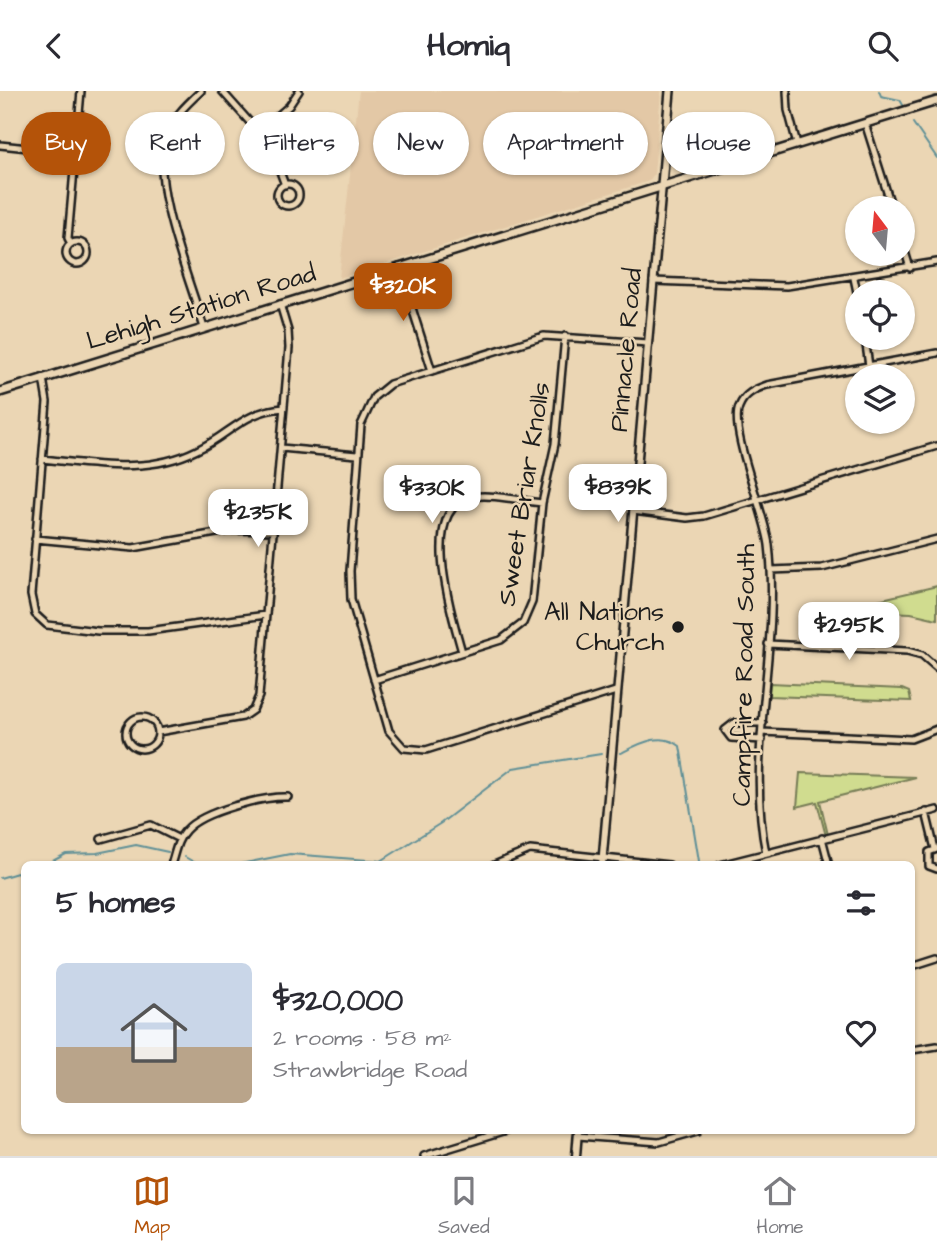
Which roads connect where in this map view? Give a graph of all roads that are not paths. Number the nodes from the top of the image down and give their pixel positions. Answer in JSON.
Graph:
{"nodes":[{"id":1,"x":82,"y":91,"type":"edge"},
{"id":2,"x":201,"y":91,"type":"edge"},
{"id":3,"x":222,"y":91,"type":"edge"},
{"id":4,"x":299,"y":91,"type":"edge"},
{"id":5,"x":670,"y":91,"type":"edge"},
{"id":6,"x":787,"y":91,"type":"edge"},
{"id":7,"x":937,"y":101,"type":"edge"},
{"id":8,"x":80,"y":112,"type":"edge"},
{"id":9,"x":242,"y":112,"type":"edge"},
{"id":10,"x":282,"y":112,"type":"edge"},
{"id":11,"x":865,"y":123,"type":"junction"},
{"id":12,"x":797,"y":143,"type":"junction"},
{"id":13,"x":0,"y":145,"type":"edge"},
{"id":14,"x":21,"y":147,"type":"edge"},
{"id":15,"x":73,"y":175,"type":"edge"},
{"id":16,"x":282,"y":175,"type":"edge"},
{"id":17,"x":285,"y":185,"type":"junction"},
{"id":18,"x":662,"y":185,"type":"junction"},
{"id":19,"x":888,"y":196,"type":"edge"},
{"id":20,"x":71,"y":244,"type":"junction"},
{"id":21,"x":937,"y":262,"type":"edge"},
{"id":22,"x":399,"y":267,"type":"junction"},
{"id":23,"x":910,"y":268,"type":"joint"},
{"id":24,"x":854,"y":278,"type":"joint"},
{"id":25,"x":653,"y":281,"type":"junction"},
{"id":26,"x":280,"y":305,"type":"junction"},
{"id":27,"x":204,"y":328,"type":"junction"},
{"id":28,"x":565,"y":336,"type":"junction"},
{"id":29,"x":648,"y":342,"type":"junction"},
{"id":30,"x":937,"y":353,"type":"edge"},
{"id":31,"x":879,"y":364,"type":"edge"},
{"id":32,"x":845,"y":370,"type":"edge"},
{"id":33,"x":432,"y":371,"type":"junction"},
{"id":34,"x":43,"y":378,"type":"junction"},
{"id":35,"x":0,"y":392,"type":"edge"},
{"id":36,"x":284,"y":408,"type":"junction"},
{"id":37,"x":937,"y":446,"type":"edge"},
{"id":38,"x":281,"y":448,"type":"junction"},
{"id":39,"x":357,"y":455,"type":"junction"},
{"id":40,"x":42,"y":459,"type":"junction"},
{"id":41,"x":759,"y":498,"type":"junction"},
{"id":42,"x":542,"y":503,"type":"junction"},
{"id":43,"x":633,"y":511,"type":"junction"},
{"id":44,"x":273,"y":531,"type":"junction"},
{"id":45,"x":35,"y":539,"type":"junction"},
{"id":46,"x":937,"y":539,"type":"edge"},
{"id":47,"x":771,"y":570,"type":"junction"},
{"id":48,"x":265,"y":615,"type":"junction"},
{"id":49,"x":768,"y":644,"type":"junction"},
{"id":50,"x":462,"y":652,"type":"junction"},
{"id":51,"x":937,"y":668,"type":"edge"},
{"id":52,"x":374,"y":680,"type":"junction"},
{"id":53,"x":617,"y":691,"type":"junction"},
{"id":54,"x":763,"y":723,"type":"junction"},
{"id":55,"x":937,"y":729,"type":"edge"},
{"id":56,"x":158,"y":732,"type":"junction"},
{"id":57,"x":762,"y":732,"type":"junction"},
{"id":58,"x":762,"y":740,"type":"junction"},
{"id":59,"x":288,"y":797,"type":"dead end"},
{"id":60,"x":937,"y":810,"type":"edge"},
{"id":61,"x":926,"y":812,"type":"junction"},
{"id":62,"x":822,"y":838,"type":"junction"},
{"id":63,"x":101,"y":839,"type":"dead end"},
{"id":64,"x":180,"y":839,"type":"junction"},
{"id":65,"x":936,"y":849,"type":"edge"},
{"id":66,"x":766,"y":853,"type":"junction"},
{"id":67,"x":172,"y":861,"type":"edge"},
{"id":68,"x":504,"y":861,"type":"edge"},
{"id":69,"x":602,"y":861,"type":"edge"},
{"id":70,"x":740,"y":861,"type":"edge"},
{"id":71,"x":828,"y":861,"type":"edge"},
{"id":72,"x":937,"y":869,"type":"edge"},
{"id":73,"x":937,"y":958,"type":"edge"},
{"id":74,"x":915,"y":964,"type":"edge"},
{"id":75,"x":937,"y":1045,"type":"edge"},
{"id":76,"x":915,"y":1049,"type":"edge"},
{"id":77,"x":496,"y":1134,"type":"edge"},
{"id":78,"x":578,"y":1134,"type":"edge"},
{"id":79,"x":587,"y":1134,"type":"edge"},
{"id":80,"x":687,"y":1134,"type":"edge"},
{"id":81,"x":425,"y":1156,"type":"edge"},
{"id":82,"x":576,"y":1156,"type":"edge"}],
"edges":[{"from":1,"to":8,"type":"street"},
{"from":2,"to":27,"type":"street"},
{"from":3,"to":9,"type":"street"},
{"from":4,"to":10,"type":"street"},
{"from":5,"to":18,"type":"main road","name":"Pinnacle Road"},
{"from":6,"to":12,"type":"street"},
{"from":7,"to":11,"type":"main road","name":"Lehigh Station Road"},
{"from":11,"to":12,"type":"main road","name":"Lehigh Station Road"},
{"from":11,"to":19,"type":"street"},
{"from":12,"to":18,"type":"main road","name":"Lehigh Station Road"},
{"from":13,"to":14,"type":"street"},
{"from":15,"to":20,"type":"street"},
{"from":16,"to":17,"type":"street"},
{"from":17,"to":17,"type":"street"},
{"from":18,"to":22,"type":"main road","name":"Lehigh Station Road"},
{"from":18,"to":25,"type":"street","name":"Pinnacle Road"},
{"from":20,"to":20,"type":"street"},
{"from":21,"to":23,"type":"street"},
{"from":22,"to":26,"type":"main road","name":"Lehigh Station Road"},
{"from":22,"to":33,"type":"street"},
{"from":23,"to":24,"type":"street"},
{"from":24,"to":25,"type":"street"},
{"from":25,"to":29,"type":"street","name":"Pinnacle Road"},
{"from":26,"to":27,"type":"main road","name":"Lehigh Station Road"},
{"from":26,"to":36,"type":"street"},
{"from":27,"to":34,"type":"main road","name":"Lehigh Station Road"},
{"from":28,"to":29,"type":"street"},
{"from":28,"to":33,"type":"street"},
{"from":28,"to":42,"type":"street","name":"Sweet Briar Knolls"},
{"from":29,"to":43,"type":"street","name":"Pinnacle Road"},
{"from":30,"to":31,"type":"street","name":"Campfire Road South"},
{"from":32,"to":41,"type":"street","name":"Campfire Road South"},
{"from":33,"to":39,"type":"street"},
{"from":34,"to":35,"type":"main road","name":"Lehigh Station Road"},
{"from":34,"to":40,"type":"street"},
{"from":36,"to":38,"type":"street"},
{"from":36,"to":40,"type":"street"},
{"from":37,"to":41,"type":"street"},
{"from":38,"to":39,"type":"street"},
{"from":38,"to":44,"type":"street"},
{"from":39,"to":52,"type":"street"},
{"from":40,"to":45,"type":"street"},
{"from":41,"to":43,"type":"street"},
{"from":41,"to":47,"type":"street","name":"Campfire Road South"},
{"from":42,"to":50,"type":"street","name":"Sweet Briar Knolls"},
{"from":42,"to":50,"type":"street"},
{"from":43,"to":53,"type":"street","name":"Pinnacle Road"},
{"from":44,"to":45,"type":"street"},
{"from":44,"to":48,"type":"street"},
{"from":45,"to":48,"type":"street"},
{"from":46,"to":47,"type":"street"},
{"from":47,"to":49,"type":"street","name":"Campfire Road South"},
{"from":48,"to":56,"type":"street"},
{"from":49,"to":51,"type":"street"},
{"from":49,"to":54,"type":"street","name":"Campfire Road South"},
{"from":50,"to":52,"type":"street","name":"Sweet Briar Knolls"},
{"from":52,"to":53,"type":"street"},
{"from":53,"to":69,"type":"street","name":"Pinnacle Road"},
{"from":54,"to":57,"type":"street","name":"Campfire Road South"},
{"from":54,"to":58,"type":"street"},
{"from":55,"to":57,"type":"street"},
{"from":56,"to":56,"type":"street"},
{"from":57,"to":58,"type":"street","name":"Campfire Road South"},
{"from":58,"to":66,"type":"street","name":"Campfire Road South"},
{"from":59,"to":64,"type":"street"},
{"from":60,"to":61,"type":"street"},
{"from":61,"to":62,"type":"street"},
{"from":61,"to":65,"type":"street"},
{"from":62,"to":66,"type":"street"},
{"from":62,"to":71,"type":"street"},
{"from":63,"to":64,"type":"street"},
{"from":64,"to":67,"type":"street"},
{"from":65,"to":72,"type":"street"},
{"from":66,"to":70,"type":"street"},
{"from":68,"to":69,"type":"street"},
{"from":73,"to":74,"type":"street"},
{"from":75,"to":76,"type":"street"},
{"from":77,"to":81,"type":"street"},
{"from":78,"to":82,"type":"street"},
{"from":79,"to":80,"type":"street"}]}
